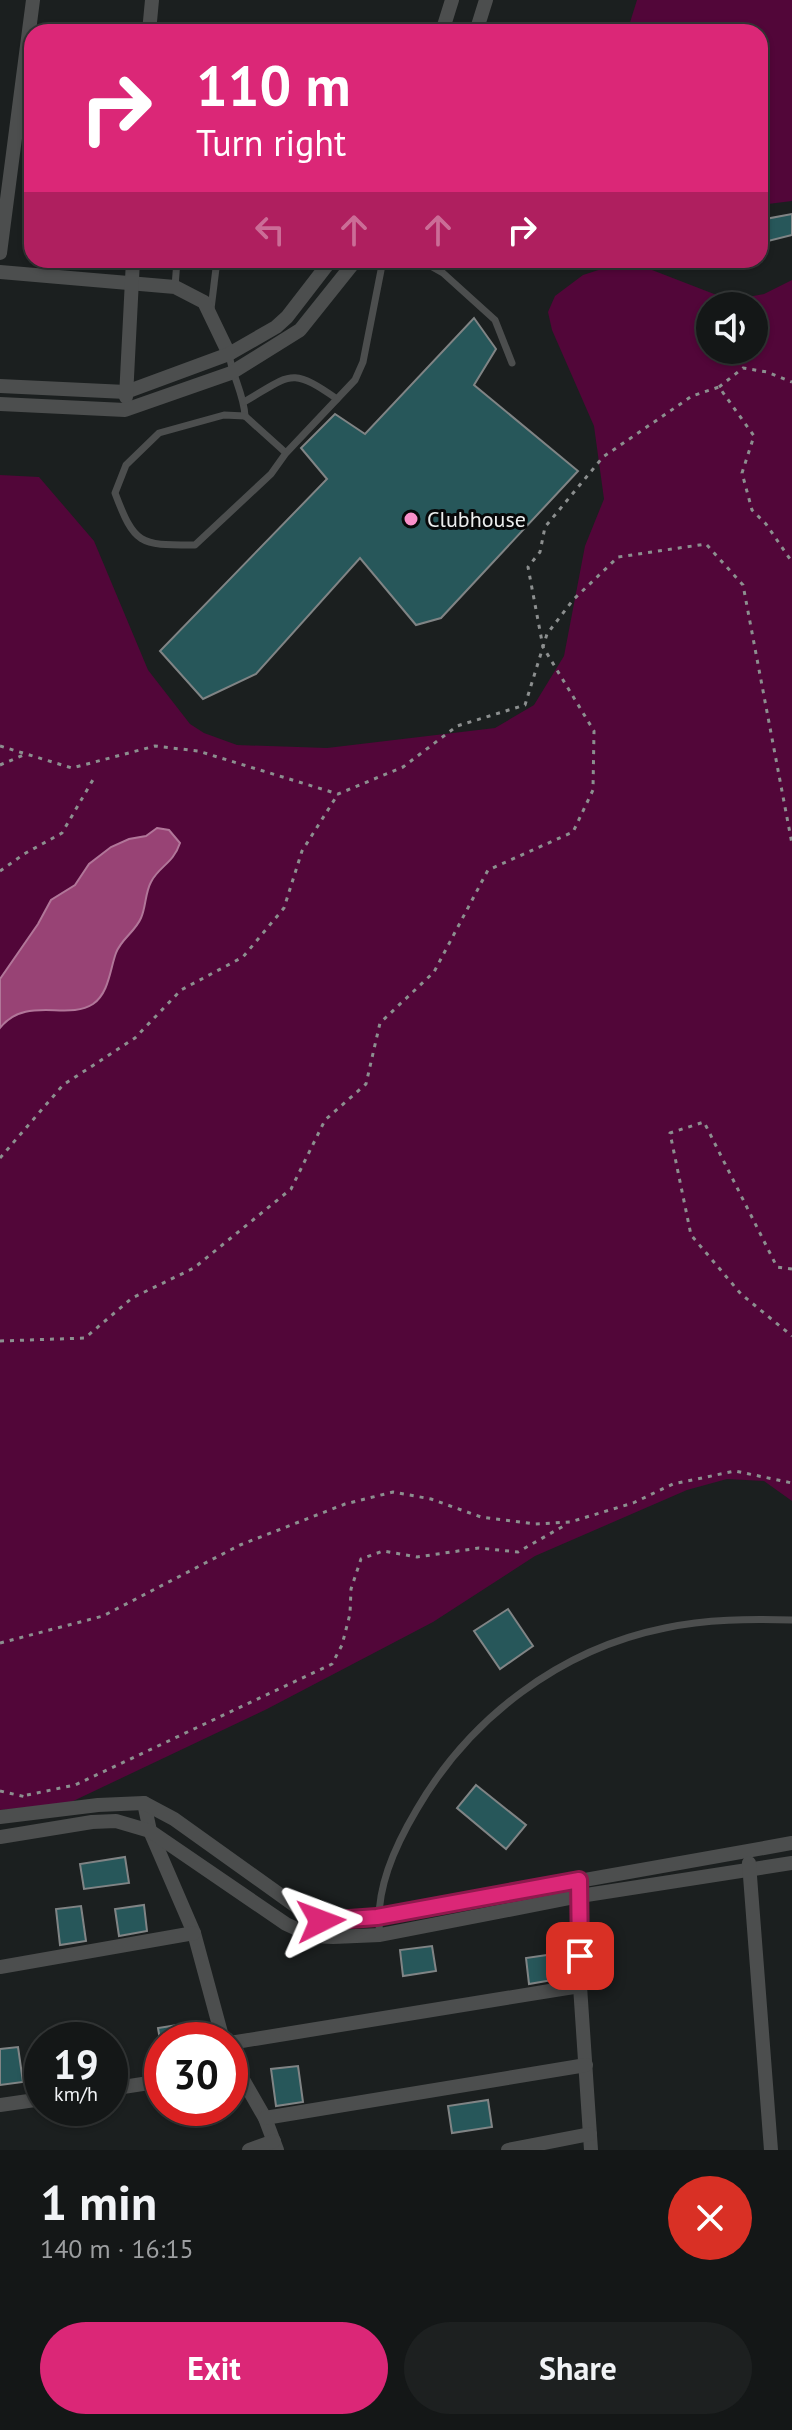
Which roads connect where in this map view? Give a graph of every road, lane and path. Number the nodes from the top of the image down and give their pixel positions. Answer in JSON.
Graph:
{"nodes":[{"id":1,"x":33,"y":0,"type":"edge"},
{"id":2,"x":152,"y":0,"type":"edge"},
{"id":3,"x":452,"y":0,"type":"edge"},
{"id":4,"x":486,"y":0,"type":"edge"},
{"id":5,"x":30,"y":24,"type":"edge"},
{"id":6,"x":150,"y":24,"type":"edge"},
{"id":7,"x":444,"y":24,"type":"edge"},
{"id":8,"x":478,"y":24,"type":"edge"},
{"id":9,"x":24,"y":69,"type":"edge"},
{"id":10,"x":0,"y":253,"type":"edge"},
{"id":11,"x":133,"y":268,"type":"edge"},
{"id":12,"x":176,"y":268,"type":"edge"},
{"id":13,"x":216,"y":268,"type":"edge"},
{"id":14,"x":325,"y":268,"type":"edge"},
{"id":15,"x":350,"y":268,"type":"edge"},
{"id":16,"x":381,"y":268,"type":"edge"},
{"id":17,"x":434,"y":268,"type":"edge"},
{"id":18,"x":0,"y":272,"type":"edge"},
{"id":19,"x":132,"y":282,"type":"junction"},
{"id":20,"x":175,"y":287,"type":"junction"},
{"id":21,"x":210,"y":315,"type":"junction"},
{"id":22,"x":229,"y":354,"type":"junction"},
{"id":23,"x":512,"y":363,"type":"dead end"},
{"id":24,"x":231,"y":373,"type":"junction"},
{"id":25,"x":792,"y":382,"type":"edge"},
{"id":26,"x":0,"y":386,"type":"edge"},
{"id":27,"x":719,"y":387,"type":"junction"},
{"id":28,"x":126,"y":392,"type":"junction"},
{"id":29,"x":337,"y":399,"type":"junction"},
{"id":30,"x":244,"y":402,"type":"junction"},
{"id":31,"x":0,"y":404,"type":"edge"},
{"id":32,"x":125,"y":410,"type":"junction"},
{"id":33,"x":245,"y":416,"type":"junction"},
{"id":34,"x":286,"y":453,"type":"junction"},
{"id":35,"x":792,"y":562,"type":"edge"},
{"id":36,"x":543,"y":647,"type":"junction"},
{"id":37,"x":0,"y":746,"type":"edge"},
{"id":38,"x":27,"y":754,"type":"junction"},
{"id":39,"x":0,"y":765,"type":"edge"},
{"id":40,"x":94,"y":778,"type":"dead end"},
{"id":41,"x":338,"y":794,"type":"junction"},
{"id":42,"x":792,"y":844,"type":"edge"},
{"id":43,"x":0,"y":871,"type":"edge"},
{"id":44,"x":0,"y":1158,"type":"edge"},
{"id":45,"x":792,"y":1269,"type":"edge"},
{"id":46,"x":792,"y":1336,"type":"edge"},
{"id":47,"x":0,"y":1341,"type":"edge"},
{"id":48,"x":792,"y":1483,"type":"edge"},
{"id":49,"x":570,"y":1522,"type":"junction"},
{"id":50,"x":792,"y":1620,"type":"edge"},
{"id":51,"x":0,"y":1643,"type":"edge"},
{"id":52,"x":27,"y":1795,"type":"dead end"},
{"id":53,"x":144,"y":1803,"type":"junction"},
{"id":54,"x":0,"y":1817,"type":"edge"},
{"id":55,"x":150,"y":1831,"type":"junction"},
{"id":56,"x":0,"y":1837,"type":"edge"},
{"id":57,"x":792,"y":1843,"type":"edge"},
{"id":58,"x":748,"y":1849,"type":"junction"},
{"id":59,"x":792,"y":1863,"type":"edge"},
{"id":60,"x":749,"y":1869,"type":"junction"},
{"id":61,"x":579,"y":1880,"type":"junction"},
{"id":62,"x":580,"y":1896,"type":"junction"},
{"id":63,"x":377,"y":1917,"type":"junction"},
{"id":64,"x":194,"y":1933,"type":"junction"},
{"id":65,"x":380,"y":1935,"type":"junction"},
{"id":66,"x":0,"y":1967,"type":"edge"},
{"id":67,"x":580,"y":1986,"type":"junction"},
{"id":68,"x":218,"y":2022,"type":"edge"},
{"id":69,"x":248,"y":2040,"type":"edge"},
{"id":70,"x":586,"y":2065,"type":"junction"},
{"id":71,"x":248,"y":2091,"type":"edge"},
{"id":72,"x":24,"y":2102,"type":"edge"},
{"id":73,"x":0,"y":2105,"type":"edge"},
{"id":74,"x":265,"y":2118,"type":"junction"},
{"id":75,"x":590,"y":2134,"type":"junction"},
{"id":76,"x":275,"y":2146,"type":"edge"},
{"id":77,"x":249,"y":2150,"type":"edge"},
{"id":78,"x":508,"y":2150,"type":"edge"},
{"id":79,"x":591,"y":2150,"type":"edge"},
{"id":80,"x":771,"y":2150,"type":"edge"}],
"edges":[{"from":1,"to":5,"type":"street"},
{"from":2,"to":6,"type":"street"},
{"from":3,"to":7,"type":"street"},
{"from":4,"to":8,"type":"street"},
{"from":9,"to":10,"type":"street"},
{"from":11,"to":19,"type":"street"},
{"from":12,"to":20,"type":"lane"},
{"from":13,"to":21,"type":"lane"},
{"from":14,"to":22,"type":"street"},
{"from":15,"to":24,"type":"street"},
{"from":16,"to":29,"type":"lane"},
{"from":17,"to":23,"type":"lane"},
{"from":18,"to":19,"type":"street"},
{"from":19,"to":20,"type":"street"},
{"from":19,"to":28,"type":"street"},
{"from":20,"to":21,"type":"street"},
{"from":21,"to":22,"type":"street"},
{"from":22,"to":24,"type":"lane"},
{"from":22,"to":28,"type":"street"},
{"from":24,"to":30,"type":"lane"},
{"from":24,"to":32,"type":"street"},
{"from":25,"to":27,"type":"path"},
{"from":26,"to":28,"type":"street"},
{"from":27,"to":35,"type":"path"},
{"from":27,"to":36,"type":"path"},
{"from":28,"to":32,"type":"street"},
{"from":29,"to":30,"type":"lane"},
{"from":29,"to":34,"type":"lane"},
{"from":30,"to":33,"type":"lane"},
{"from":31,"to":32,"type":"street"},
{"from":33,"to":34,"type":"lane"},
{"from":33,"to":34,"type":"lane"},
{"from":36,"to":41,"type":"path"},
{"from":36,"to":42,"type":"path"},
{"from":36,"to":47,"type":"path"},
{"from":37,"to":38,"type":"path"},
{"from":38,"to":39,"type":"path"},
{"from":38,"to":41,"type":"path"},
{"from":40,"to":43,"type":"path"},
{"from":41,"to":44,"type":"path"},
{"from":45,"to":46,"type":"path"},
{"from":48,"to":49,"type":"path"},
{"from":49,"to":51,"type":"path"},
{"from":49,"to":52,"type":"path"},
{"from":50,"to":63,"type":"lane"},
{"from":53,"to":54,"type":"street"},
{"from":53,"to":55,"type":"street"},
{"from":53,"to":63,"type":"street"},
{"from":55,"to":56,"type":"street"},
{"from":55,"to":64,"type":"street"},
{"from":55,"to":65,"type":"street"},
{"from":57,"to":58,"type":"street"},
{"from":58,"to":60,"type":"street"},
{"from":58,"to":61,"type":"street"},
{"from":59,"to":60,"type":"street"},
{"from":60,"to":62,"type":"street"},
{"from":60,"to":80,"type":"street"},
{"from":61,"to":62,"type":"street"},
{"from":61,"to":63,"type":"street"},
{"from":62,"to":65,"type":"street"},
{"from":62,"to":67,"type":"street"},
{"from":63,"to":65,"type":"lane"},
{"from":64,"to":66,"type":"street"},
{"from":64,"to":68,"type":"street"},
{"from":67,"to":69,"type":"street"},
{"from":67,"to":70,"type":"street"},
{"from":70,"to":74,"type":"street"},
{"from":70,"to":75,"type":"street"},
{"from":71,"to":74,"type":"street"},
{"from":72,"to":73,"type":"street"},
{"from":74,"to":76,"type":"street"},
{"from":75,"to":78,"type":"street"},
{"from":75,"to":79,"type":"street"},
{"from":76,"to":77,"type":"street"}]}
